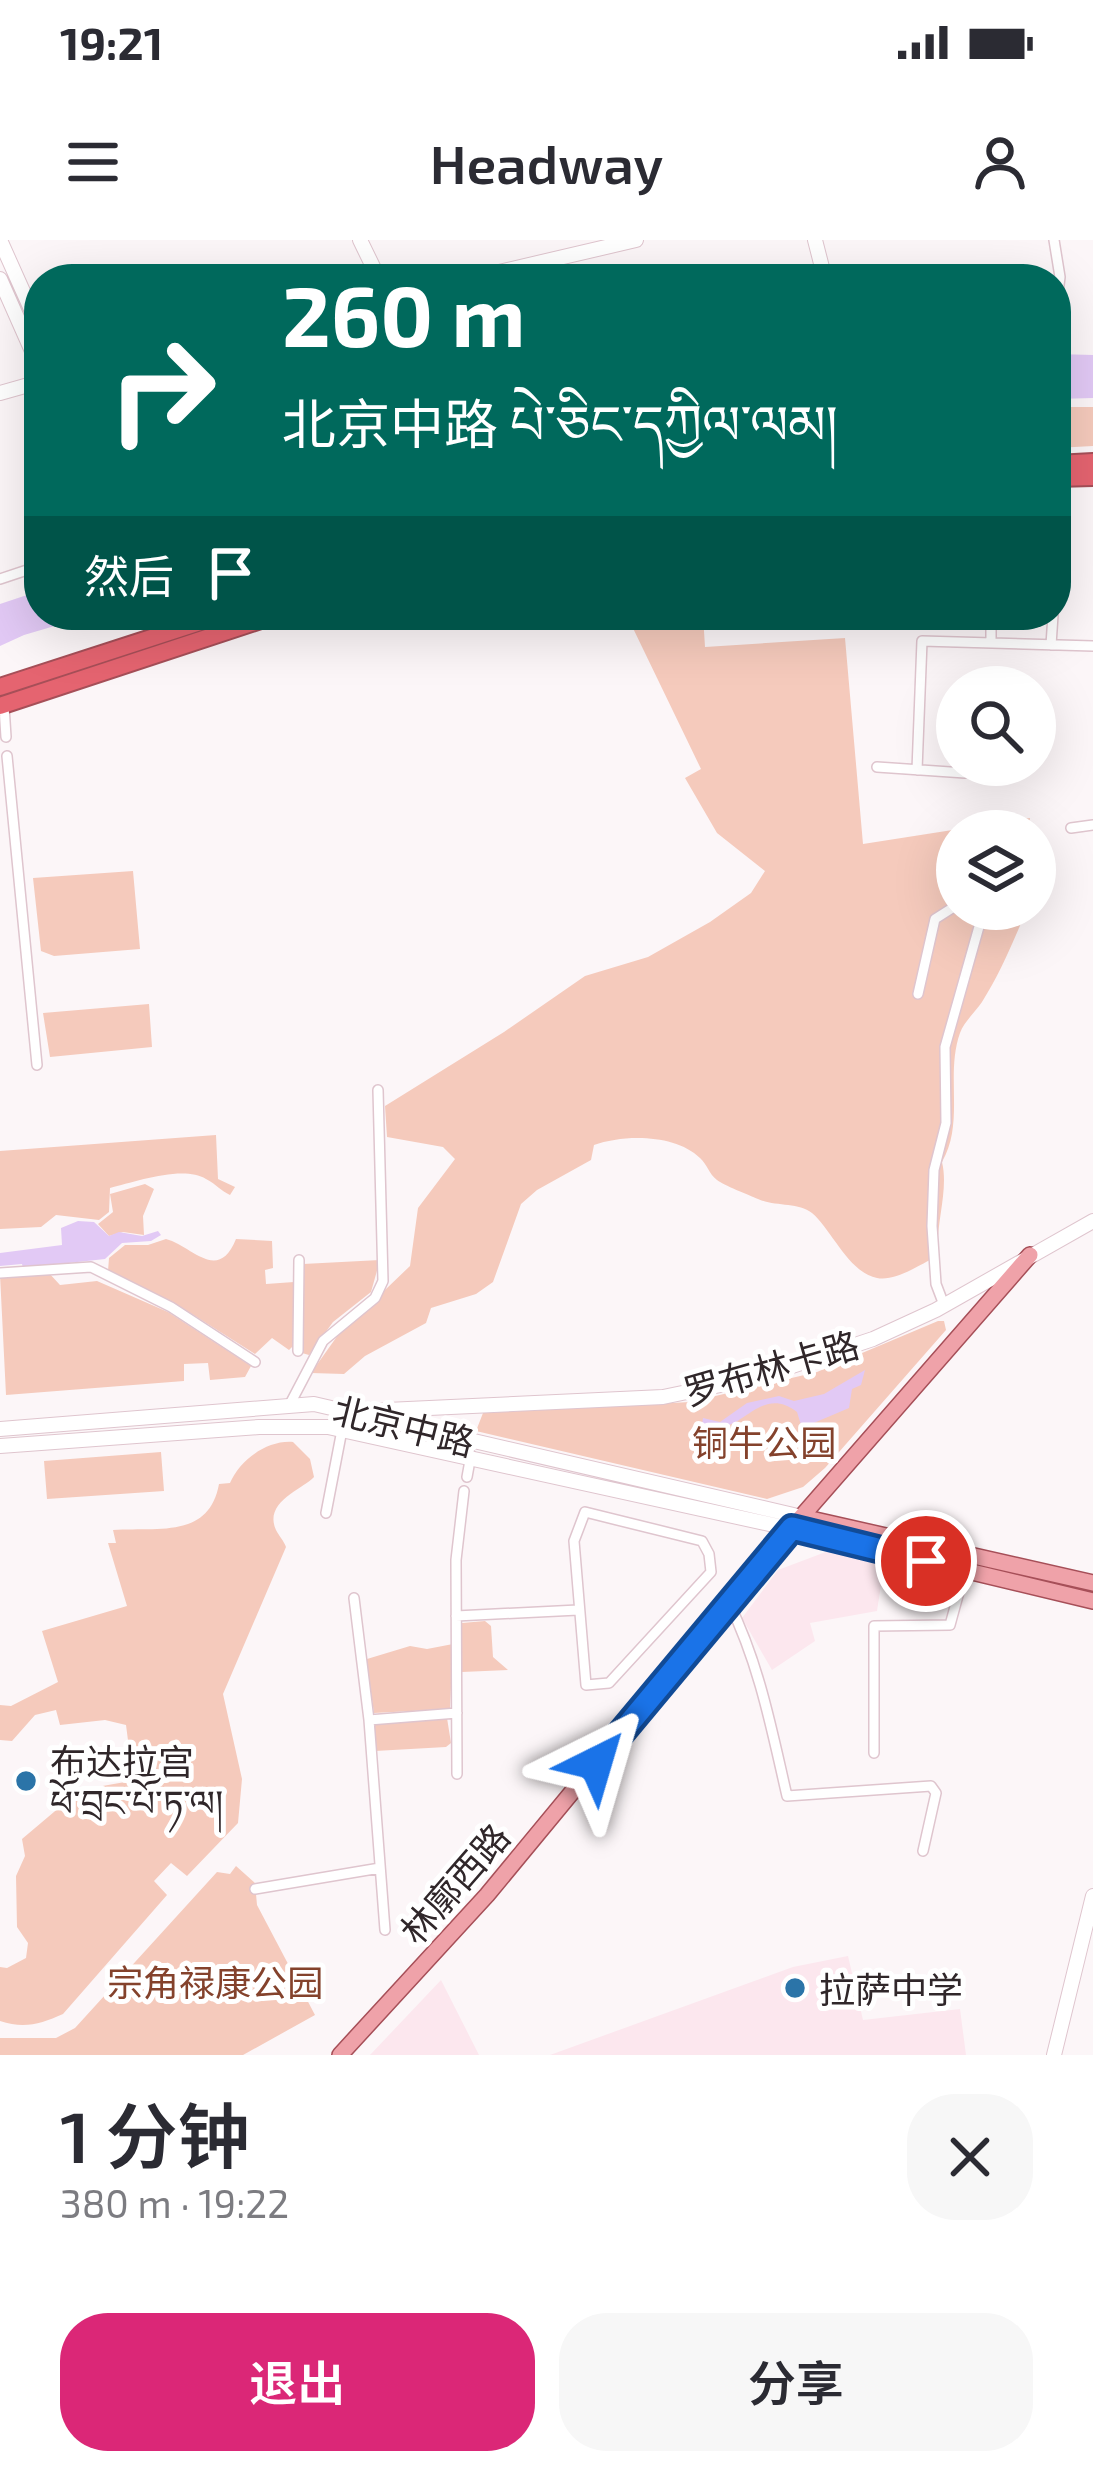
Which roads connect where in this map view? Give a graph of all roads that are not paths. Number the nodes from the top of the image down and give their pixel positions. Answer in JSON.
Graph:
{"nodes":[{"id":1,"x":1,"y":240,"type":"edge"},
{"id":2,"x":636,"y":240,"type":"edge"},
{"id":3,"x":533,"y":264,"type":"edge"},
{"id":4,"x":0,"y":279,"type":"edge"},
{"id":5,"x":24,"y":293,"type":"edge"},
{"id":6,"x":24,"y":334,"type":"edge"},
{"id":7,"x":992,"y":630,"type":"edge"},
{"id":8,"x":1052,"y":630,"type":"edge"},
{"id":9,"x":168,"y":632,"type":"edge"},
{"id":10,"x":992,"y":643,"type":"junction"},
{"id":11,"x":1052,"y":645,"type":"junction"},
{"id":12,"x":1093,"y":646,"type":"edge"},
{"id":13,"x":1,"y":700,"type":"edge"},
{"id":14,"x":6,"y":737,"type":"dead end"},
{"id":15,"x":7,"y":756,"type":"dead end"},
{"id":16,"x":877,"y":767,"type":"dead end"},
{"id":17,"x":917,"y":770,"type":"junction"},
{"id":18,"x":936,"y":771,"type":"edge"},
{"id":19,"x":1093,"y":825,"type":"edge"},
{"id":20,"x":1071,"y":828,"type":"dead end"},
{"id":21,"x":936,"y":919,"type":"edge"},
{"id":22,"x":978,"y":930,"type":"edge"},
{"id":23,"x":918,"y":994,"type":"dead end"},
{"id":24,"x":38,"y":1065,"type":"dead end"},
{"id":25,"x":378,"y":1090,"type":"dead end"},
{"id":26,"x":1093,"y":1220,"type":"edge"},
{"id":27,"x":1030,"y":1255,"type":"junction"},
{"id":28,"x":299,"y":1260,"type":"dead end"},
{"id":29,"x":0,"y":1273,"type":"edge"},
{"id":30,"x":944,"y":1305,"type":"junction"},
{"id":31,"x":298,"y":1351,"type":"dead end"},
{"id":32,"x":255,"y":1362,"type":"dead end"},
{"id":33,"x":290,"y":1404,"type":"junction"},
{"id":34,"x":348,"y":1411,"type":"junction"},
{"id":35,"x":0,"y":1429,"type":"edge"},
{"id":36,"x":342,"y":1429,"type":"junction"},
{"id":37,"x":0,"y":1446,"type":"edge"},
{"id":38,"x":471,"y":1455,"type":"junction"},
{"id":39,"x":467,"y":1477,"type":"dead end"},
{"id":40,"x":464,"y":1491,"type":"dead end"},
{"id":41,"x":326,"y":1513,"type":"dead end"},
{"id":42,"x":797,"y":1523,"type":"junction"},
{"id":43,"x":965,"y":1570,"type":"junction"},
{"id":44,"x":1093,"y":1583,"type":"edge"},
{"id":45,"x":354,"y":1598,"type":"dead end"},
{"id":46,"x":1093,"y":1601,"type":"edge"},
{"id":47,"x":729,"y":1603,"type":"junction"},
{"id":48,"x":578,"y":1610,"type":"junction"},
{"id":49,"x":457,"y":1616,"type":"junction"},
{"id":50,"x":457,"y":1714,"type":"junction"},
{"id":51,"x":369,"y":1720,"type":"junction"},
{"id":52,"x":874,"y":1753,"type":"dead end"},
{"id":53,"x":457,"y":1774,"type":"dead end"},
{"id":54,"x":923,"y":1851,"type":"dead end"},
{"id":55,"x":380,"y":1868,"type":"junction"},
{"id":56,"x":255,"y":1888,"type":"dead end"},
{"id":57,"x":1093,"y":1896,"type":"edge"},
{"id":58,"x":385,"y":1930,"type":"dead end"},
{"id":59,"x":340,"y":2055,"type":"edge"},
{"id":60,"x":1054,"y":2055,"type":"edge"}],
"edges":[{"from":1,"to":5,"type":"main road"},
{"from":2,"to":3,"type":"main road"},
{"from":4,"to":6,"type":"main road"},
{"from":7,"to":10,"type":"street"},
{"from":8,"to":11,"type":"street"},
{"from":9,"to":13,"type":"highway"},
{"from":10,"to":11,"type":"street"},
{"from":10,"to":17,"type":"street"},
{"from":11,"to":12,"type":"street"},
{"from":13,"to":14,"type":"street"},
{"from":15,"to":24,"type":"street"},
{"from":16,"to":17,"type":"street"},
{"from":17,"to":18,"type":"street"},
{"from":19,"to":20,"type":"street"},
{"from":21,"to":23,"type":"street"},
{"from":22,"to":30,"type":"street"},
{"from":25,"to":33,"type":"street"},
{"from":26,"to":27,"type":"main road","name":"罗布林卡路"},
{"from":27,"to":30,"type":"main road","name":"罗布林卡路"},
{"from":27,"to":42,"type":"main road","name":"林廓西路"},
{"from":28,"to":31,"type":"street"},
{"from":29,"to":32,"type":"street"},
{"from":30,"to":34,"type":"main road","name":"罗布林卡路"},
{"from":33,"to":34,"type":"main road","name":"北京中路"},
{"from":33,"to":35,"type":"main road","name":"北京中路"},
{"from":34,"to":42,"type":"main road","name":"北京中路"},
{"from":36,"to":37,"type":"main road","name":"北京中路"},
{"from":36,"to":38,"type":"main road","name":"北京中路"},
{"from":36,"to":41,"type":"street"},
{"from":38,"to":39,"type":"street"},
{"from":38,"to":42,"type":"main road","name":"北京中路"},
{"from":40,"to":49,"type":"street"},
{"from":42,"to":43,"type":"main road"},
{"from":42,"to":44,"type":"main road"},
{"from":42,"to":47,"type":"main road","name":"林廓西路"},
{"from":43,"to":46,"type":"main road"},
{"from":43,"to":52,"type":"street"},
{"from":45,"to":51,"type":"street"},
{"from":47,"to":54,"type":"street"},
{"from":47,"to":59,"type":"main road","name":"林廓西路"},
{"from":48,"to":48,"type":"street"},
{"from":48,"to":49,"type":"street"},
{"from":49,"to":50,"type":"street"},
{"from":50,"to":51,"type":"street"},
{"from":50,"to":53,"type":"street"},
{"from":51,"to":55,"type":"street"},
{"from":55,"to":56,"type":"street"},
{"from":55,"to":58,"type":"street"},
{"from":57,"to":60,"type":"main road"}]}
